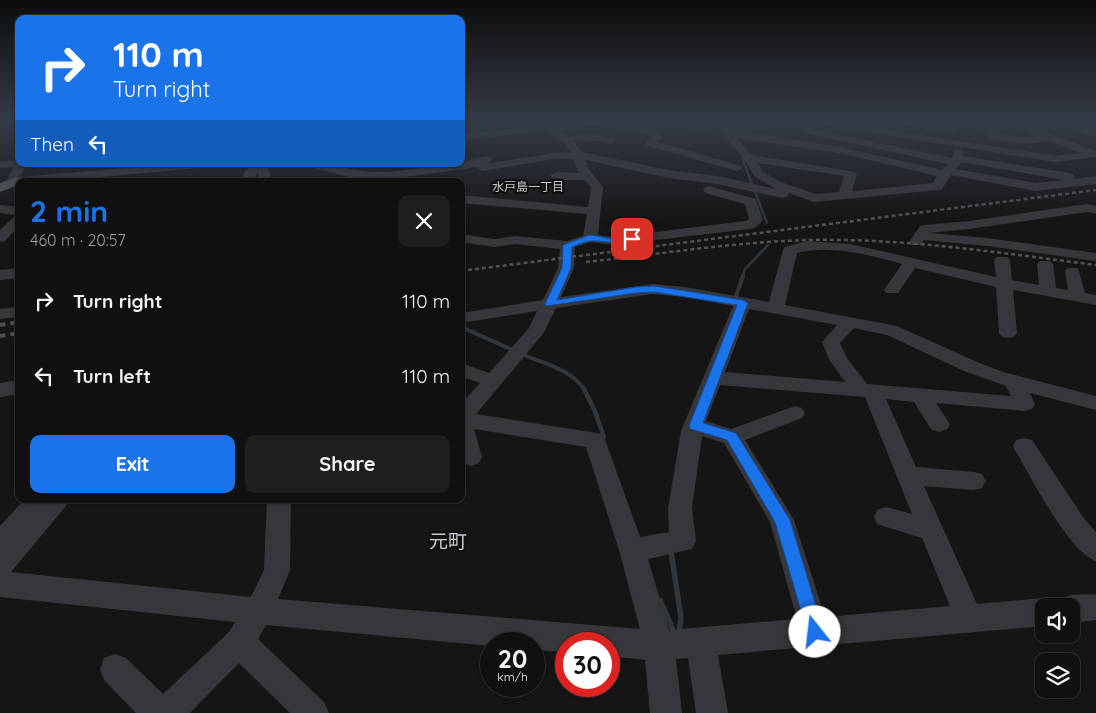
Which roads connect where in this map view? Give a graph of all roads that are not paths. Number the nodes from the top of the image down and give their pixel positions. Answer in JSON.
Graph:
{"nodes":[{"id":1,"x":683,"y":153,"type":"edge"},
{"id":2,"x":744,"y":153,"type":"edge"},
{"id":3,"x":801,"y":153,"type":"edge"},
{"id":4,"x":861,"y":153,"type":"edge"},
{"id":5,"x":900,"y":153,"type":"edge"},
{"id":6,"x":957,"y":153,"type":"edge"},
{"id":7,"x":1015,"y":153,"type":"edge"},
{"id":8,"x":1095,"y":154,"type":"edge"},
{"id":9,"x":512,"y":155,"type":"dead end"},
{"id":10,"x":578,"y":155,"type":"junction"},
{"id":11,"x":748,"y":158,"type":"junction"},
{"id":12,"x":15,"y":164,"type":"edge"},
{"id":13,"x":0,"y":165,"type":"edge"},
{"id":14,"x":480,"y":165,"type":"junction"},
{"id":15,"x":465,"y":166,"type":"edge"},
{"id":16,"x":794,"y":166,"type":"junction"},
{"id":17,"x":952,"y":166,"type":"junction"},
{"id":18,"x":18,"y":167,"type":"edge"},
{"id":19,"x":57,"y":167,"type":"edge"},
{"id":20,"x":154,"y":167,"type":"edge"},
{"id":21,"x":173,"y":167,"type":"edge"},
{"id":22,"x":319,"y":167,"type":"edge"},
{"id":23,"x":426,"y":167,"type":"edge"},
{"id":24,"x":387,"y":168,"type":"edge"},
{"id":25,"x":736,"y":168,"type":"dead end"},
{"id":26,"x":332,"y":171,"type":"junction"},
{"id":27,"x":669,"y":174,"type":"junction"},
{"id":28,"x":556,"y":176,"type":"dead end"},
{"id":29,"x":588,"y":177,"type":"junction"},
{"id":30,"x":27,"y":178,"type":"edge"},
{"id":31,"x":46,"y":178,"type":"edge"},
{"id":32,"x":166,"y":178,"type":"edge"},
{"id":33,"x":325,"y":178,"type":"edge"},
{"id":34,"x":15,"y":180,"type":"edge"},
{"id":35,"x":490,"y":180,"type":"dead end"},
{"id":36,"x":1092,"y":180,"type":"edge"},
{"id":37,"x":15,"y":181,"type":"edge"},
{"id":38,"x":15,"y":181,"type":"edge"},
{"id":39,"x":0,"y":182,"type":"edge"},
{"id":40,"x":0,"y":188,"type":"edge"},
{"id":41,"x":753,"y":188,"type":"joint"},
{"id":42,"x":844,"y":196,"type":"junction"},
{"id":43,"x":814,"y":198,"type":"junction"},
{"id":44,"x":465,"y":199,"type":"edge"},
{"id":45,"x":0,"y":208,"type":"edge"},
{"id":46,"x":15,"y":210,"type":"edge"},
{"id":47,"x":593,"y":211,"type":"junction"},
{"id":48,"x":1093,"y":211,"type":"edge"},
{"id":49,"x":15,"y":222,"type":"edge"},
{"id":50,"x":1096,"y":226,"type":"edge"},
{"id":51,"x":0,"y":238,"type":"edge"},
{"id":52,"x":590,"y":238,"type":"junction"},
{"id":53,"x":465,"y":239,"type":"edge"},
{"id":54,"x":15,"y":240,"type":"edge"},
{"id":55,"x":916,"y":241,"type":"junction"},
{"id":56,"x":0,"y":242,"type":"edge"},
{"id":57,"x":568,"y":245,"type":"junction"},
{"id":58,"x":1096,"y":257,"type":"edge"},
{"id":59,"x":1002,"y":260,"type":"dead end"},
{"id":60,"x":906,"y":262,"type":"junction"},
{"id":61,"x":1045,"y":264,"type":"dead end"},
{"id":62,"x":1073,"y":271,"type":"dead end"},
{"id":63,"x":15,"y":273,"type":"edge"},
{"id":64,"x":0,"y":275,"type":"edge"},
{"id":65,"x":1004,"y":283,"type":"junction"},
{"id":66,"x":892,"y":290,"type":"dead end"},
{"id":67,"x":1048,"y":291,"type":"junction"},
{"id":68,"x":1086,"y":298,"type":"edge"},
{"id":69,"x":737,"y":302,"type":"junction"},
{"id":70,"x":550,"y":304,"type":"junction"},
{"id":71,"x":776,"y":308,"type":"junction"},
{"id":72,"x":15,"y":312,"type":"edge"},
{"id":73,"x":1096,"y":313,"type":"edge"},
{"id":74,"x":0,"y":314,"type":"edge"},
{"id":75,"x":465,"y":317,"type":"edge"},
{"id":76,"x":849,"y":323,"type":"junction"},
{"id":77,"x":1008,"y":333,"type":"dead end"},
{"id":78,"x":465,"y":371,"type":"edge"},
{"id":79,"x":714,"y":378,"type":"junction"},
{"id":80,"x":492,"y":381,"type":"junction"},
{"id":81,"x":1014,"y":382,"type":"junction"},
{"id":82,"x":15,"y":388,"type":"edge"},
{"id":83,"x":0,"y":390,"type":"edge"},
{"id":84,"x":867,"y":392,"type":"junction"},
{"id":85,"x":922,"y":396,"type":"junction"},
{"id":86,"x":1096,"y":403,"type":"edge"},
{"id":87,"x":795,"y":412,"type":"dead end"},
{"id":88,"x":465,"y":413,"type":"edge"},
{"id":89,"x":465,"y":418,"type":"edge"},
{"id":90,"x":939,"y":424,"type":"dead end"},
{"id":91,"x":696,"y":426,"type":"junction"},
{"id":92,"x":465,"y":430,"type":"edge"},
{"id":93,"x":732,"y":436,"type":"junction"},
{"id":94,"x":1024,"y":446,"type":"dead end"},
{"id":95,"x":471,"y":457,"type":"dead end"},
{"id":96,"x":908,"y":475,"type":"junction"},
{"id":97,"x":974,"y":481,"type":"dead end"},
{"id":98,"x":19,"y":503,"type":"edge"},
{"id":99,"x":36,"y":503,"type":"edge"},
{"id":100,"x":54,"y":503,"type":"edge"},
{"id":101,"x":279,"y":503,"type":"edge"},
{"id":102,"x":886,"y":517,"type":"dead end"},
{"id":103,"x":0,"y":524,"type":"edge"},
{"id":104,"x":931,"y":530,"type":"junction"},
{"id":105,"x":677,"y":542,"type":"joint"},
{"id":106,"x":0,"y":544,"type":"edge"},
{"id":107,"x":632,"y":550,"type":"junction"},
{"id":108,"x":1096,"y":550,"type":"edge"},
{"id":109,"x":0,"y":566,"type":"edge"},
{"id":110,"x":0,"y":584,"type":"edge"},
{"id":111,"x":1096,"y":607,"type":"edge"},
{"id":112,"x":1080,"y":608,"type":"edge"},
{"id":113,"x":259,"y":611,"type":"junction"},
{"id":114,"x":1035,"y":613,"type":"edge"},
{"id":115,"x":969,"y":619,"type":"junction"},
{"id":116,"x":815,"y":632,"type":"junction"},
{"id":117,"x":239,"y":642,"type":"junction"},
{"id":118,"x":699,"y":643,"type":"junction"},
{"id":119,"x":662,"y":646,"type":"junction"},
{"id":120,"x":115,"y":669,"type":"dead end"},
{"id":121,"x":158,"y":713,"type":"edge"},
{"id":122,"x":167,"y":713,"type":"edge"},
{"id":123,"x":313,"y":713,"type":"edge"},
{"id":124,"x":666,"y":713,"type":"edge"},
{"id":125,"x":712,"y":713,"type":"edge"}],
"edges":[{"from":1,"to":25,"type":"street"},
{"from":2,"to":11,"type":"street"},
{"from":3,"to":16,"type":"street"},
{"from":4,"to":17,"type":"street"},
{"from":5,"to":17,"type":"street"},
{"from":6,"to":17,"type":"street"},
{"from":7,"to":8,"type":"street"},
{"from":9,"to":14,"type":"street"},
{"from":10,"to":14,"type":"street"},
{"from":10,"to":27,"type":"street"},
{"from":10,"to":29,"type":"street"},
{"from":11,"to":16,"type":"street"},
{"from":11,"to":43,"type":"street"},
{"from":12,"to":13,"type":"street"},
{"from":14,"to":15,"type":"street"},
{"from":14,"to":35,"type":"street"},
{"from":16,"to":42,"type":"street"},
{"from":17,"to":36,"type":"street"},
{"from":17,"to":42,"type":"street"},
{"from":18,"to":34,"type":"street"},
{"from":19,"to":30,"type":"street"},
{"from":20,"to":31,"type":"street"},
{"from":21,"to":32,"type":"street"},
{"from":22,"to":26,"type":"street"},
{"from":23,"to":24,"type":"street"},
{"from":24,"to":26,"type":"street"},
{"from":26,"to":33,"type":"street"},
{"from":27,"to":41,"type":"street"},
{"from":27,"to":52,"type":"street"},
{"from":28,"to":29,"type":"street"},
{"from":29,"to":47,"type":"street"},
{"from":37,"to":39,"type":"main road"},
{"from":38,"to":40,"type":"main road"},
{"from":41,"to":43,"type":"street"},
{"from":42,"to":43,"type":"street"},
{"from":44,"to":47,"type":"street"},
{"from":45,"to":46,"type":"street"},
{"from":47,"to":52,"type":"street"},
{"from":48,"to":50,"type":"street"},
{"from":48,"to":55,"type":"street"},
{"from":49,"to":51,"type":"street"},
{"from":52,"to":57,"type":"street"},
{"from":53,"to":57,"type":"street"},
{"from":54,"to":56,"type":"street"},
{"from":55,"to":58,"type":"street"},
{"from":55,"to":60,"type":"street"},
{"from":57,"to":70,"type":"street"},
{"from":59,"to":65,"type":"street"},
{"from":60,"to":65,"type":"street"},
{"from":60,"to":66,"type":"street"},
{"from":60,"to":71,"type":"street"},
{"from":61,"to":67,"type":"street"},
{"from":62,"to":68,"type":"street"},
{"from":63,"to":64,"type":"street"},
{"from":65,"to":67,"type":"street"},
{"from":65,"to":77,"type":"street"},
{"from":67,"to":68,"type":"street"},
{"from":68,"to":73,"type":"street"},
{"from":69,"to":70,"type":"street"},
{"from":69,"to":71,"type":"street"},
{"from":69,"to":79,"type":"street"},
{"from":70,"to":75,"type":"street"},
{"from":70,"to":80,"type":"street"},
{"from":71,"to":76,"type":"street"},
{"from":72,"to":74,"type":"street"},
{"from":76,"to":81,"type":"street"},
{"from":76,"to":84,"type":"street"},
{"from":78,"to":80,"type":"street"},
{"from":79,"to":84,"type":"street"},
{"from":79,"to":91,"type":"street"},
{"from":80,"to":88,"type":"street"},
{"from":81,"to":85,"type":"street"},
{"from":81,"to":86,"type":"street"},
{"from":82,"to":83,"type":"street"},
{"from":84,"to":85,"type":"street"},
{"from":84,"to":96,"type":"street"},
{"from":85,"to":90,"type":"street"},
{"from":87,"to":93,"type":"street"},
{"from":89,"to":107,"type":"street"},
{"from":91,"to":93,"type":"street"},
{"from":91,"to":105,"type":"street"},
{"from":92,"to":95,"type":"street"},
{"from":93,"to":116,"type":"street"},
{"from":94,"to":108,"type":"street"},
{"from":96,"to":97,"type":"street"},
{"from":96,"to":104,"type":"street"},
{"from":98,"to":103,"type":"street"},
{"from":99,"to":106,"type":"street"},
{"from":100,"to":109,"type":"street"},
{"from":101,"to":113,"type":"street"},
{"from":102,"to":104,"type":"street"},
{"from":104,"to":115,"type":"street"},
{"from":105,"to":107,"type":"street"},
{"from":107,"to":119,"type":"street"},
{"from":110,"to":113,"type":"street"},
{"from":111,"to":112,"type":"street"},
{"from":113,"to":117,"type":"street"},
{"from":113,"to":119,"type":"street"},
{"from":114,"to":115,"type":"street"},
{"from":115,"to":116,"type":"street"},
{"from":116,"to":118,"type":"street"},
{"from":117,"to":122,"type":"street"},
{"from":117,"to":123,"type":"street"},
{"from":118,"to":119,"type":"street"},
{"from":118,"to":125,"type":"street"},
{"from":119,"to":124,"type":"street"},
{"from":120,"to":121,"type":"street"}]}
